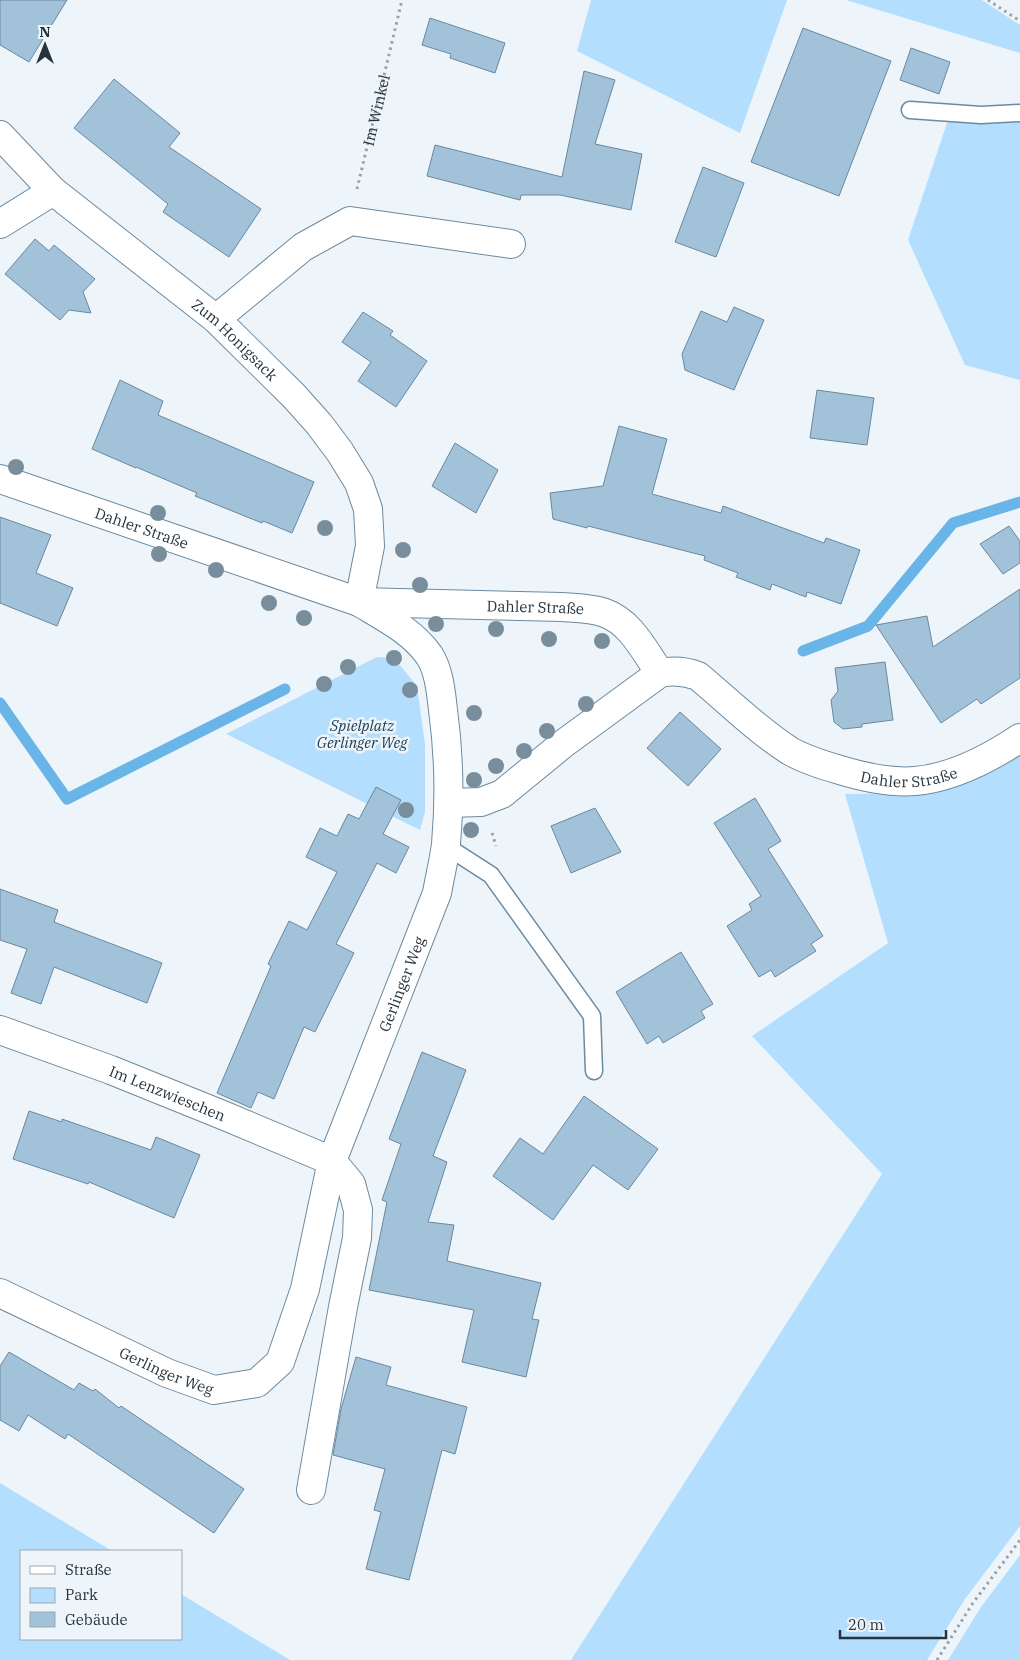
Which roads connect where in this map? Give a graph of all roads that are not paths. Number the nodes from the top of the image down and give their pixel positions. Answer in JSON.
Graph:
{"nodes":[{"id":1,"x":910,"y":110,"type":"dead end"},
{"id":2,"x":1020,"y":114,"type":"edge"},
{"id":3,"x":0,"y":135,"type":"edge"},
{"id":4,"x":53,"y":191,"type":"junction"},
{"id":5,"x":0,"y":224,"type":"edge"},
{"id":6,"x":511,"y":244,"type":"dead end"},
{"id":7,"x":216,"y":319,"type":"junction"},
{"id":8,"x":0,"y":479,"type":"edge"},
{"id":9,"x":359,"y":602,"type":"junction"},
{"id":10,"x":660,"y":673,"type":"junction"},
{"id":11,"x":1020,"y":738,"type":"edge"},
{"id":12,"x":449,"y":803,"type":"junction"},
{"id":13,"x":446,"y":846,"type":"junction"},
{"id":14,"x":0,"y":1030,"type":"edge"},
{"id":15,"x":594,"y":1071,"type":"dead end"},
{"id":16,"x":332,"y":1161,"type":"junction"},
{"id":17,"x":0,"y":1292,"type":"edge"},
{"id":18,"x":311,"y":1490,"type":"dead end"}],
"edges":[{"from":1,"to":2,"type":"lane"},
{"from":3,"to":4,"type":"street","name":"Zum Honigsack"},
{"from":4,"to":5,"type":"street"},
{"from":4,"to":7,"type":"street","name":"Zum Honigsack"},
{"from":6,"to":7,"type":"street"},
{"from":7,"to":9,"type":"street","name":"Zum Honigsack"},
{"from":8,"to":9,"type":"street","name":"Dahler Straße"},
{"from":9,"to":10,"type":"street","name":"Dahler Straße"},
{"from":9,"to":12,"type":"street","name":"Gerlinger Weg"},
{"from":10,"to":11,"type":"street","name":"Dahler Straße"},
{"from":10,"to":12,"type":"street"},
{"from":12,"to":13,"type":"street","name":"Gerlinger Weg"},
{"from":13,"to":15,"type":"lane"},
{"from":13,"to":16,"type":"street","name":"Gerlinger Weg"},
{"from":14,"to":16,"type":"street","name":"Im Lenzwieschen"},
{"from":16,"to":17,"type":"street","name":"Gerlinger Weg"},
{"from":16,"to":18,"type":"street"}]}
